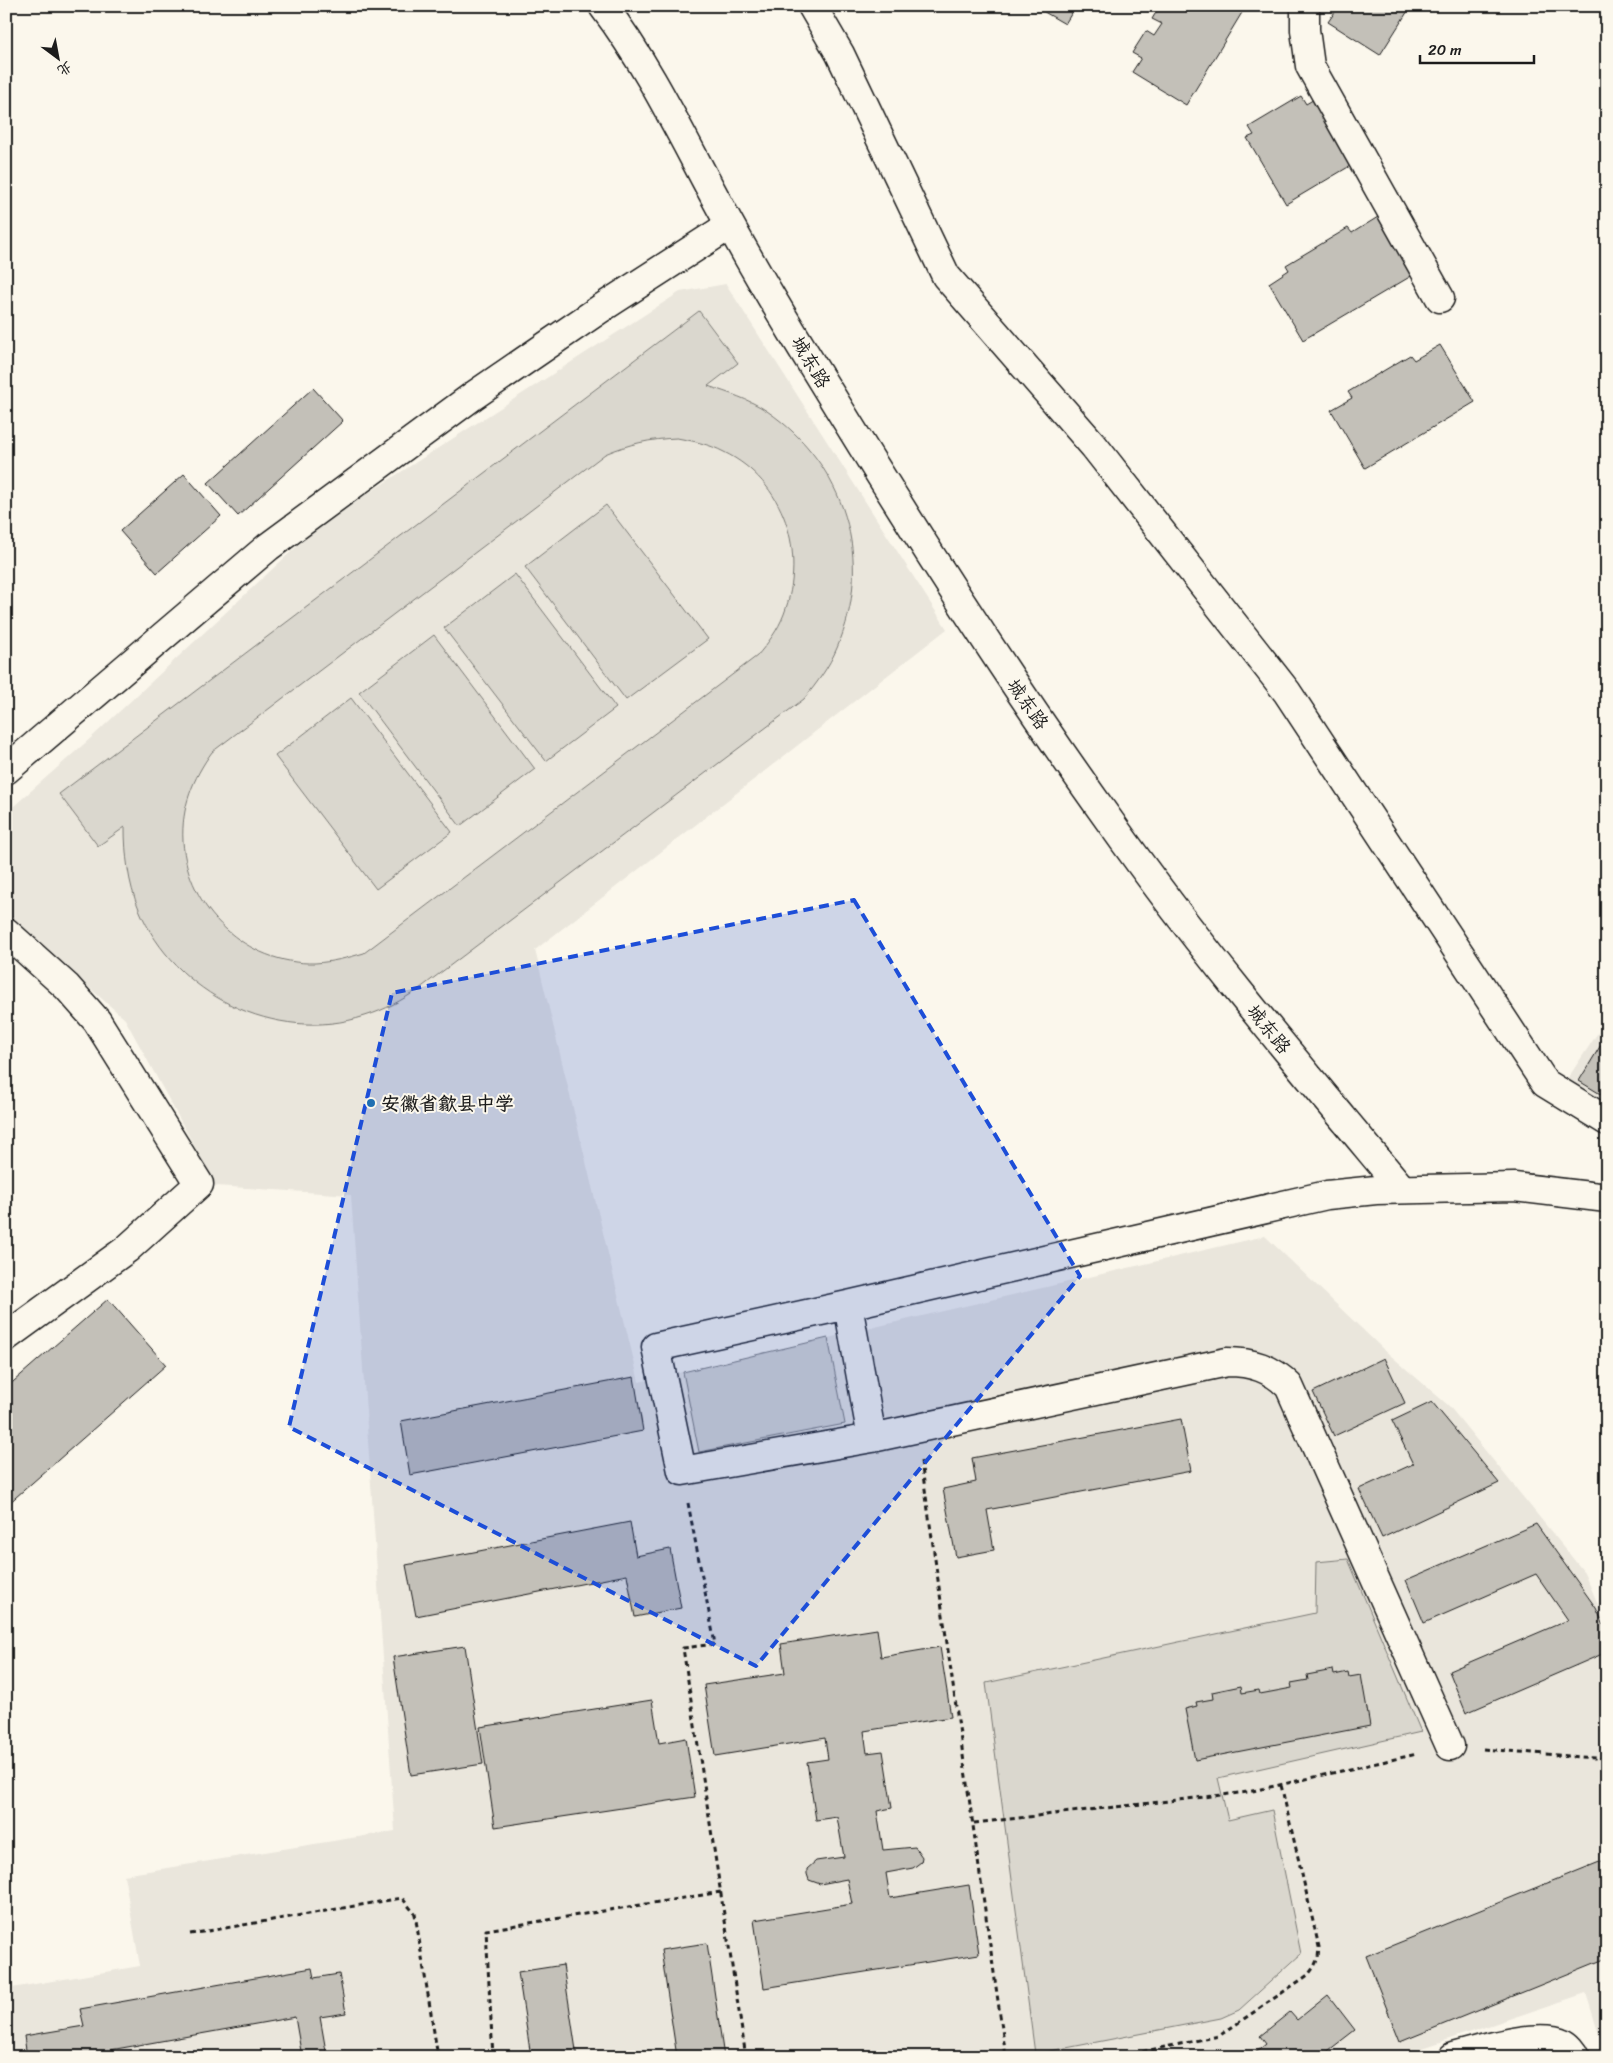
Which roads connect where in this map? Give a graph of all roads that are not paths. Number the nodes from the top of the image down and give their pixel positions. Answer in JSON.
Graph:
{"nodes":[{"id":1,"x":603,"y":6,"type":"edge"},
{"id":2,"x":812,"y":6,"type":"edge"},
{"id":3,"x":1305,"y":6,"type":"edge"},
{"id":4,"x":730,"y":225,"type":"junction"},
{"id":5,"x":1440,"y":298,"type":"dead end"},
{"id":6,"x":6,"y":770,"type":"edge"},
{"id":7,"x":6,"y":932,"type":"edge"},
{"id":8,"x":1607,"y":1121,"type":"edge"},
{"id":9,"x":1402,"y":1189,"type":"junction"},
{"id":10,"x":1607,"y":1198,"type":"edge"},
{"id":11,"x":848,"y":1305,"type":"junction"},
{"id":12,"x":6,"y":1337,"type":"edge"},
{"id":13,"x":872,"y":1438,"type":"junction"},
{"id":14,"x":1450,"y":1746,"type":"road end"},
{"id":15,"x":1453,"y":2057,"type":"edge"},
{"id":16,"x":1576,"y":2057,"type":"edge"}],
"edges":[{"from":1,"to":4,"type":"street","name":"城东路"},
{"from":2,"to":8,"type":"street"},
{"from":3,"to":5,"type":"street"},
{"from":4,"to":6,"type":"street"},
{"from":4,"to":9,"type":"street","name":"城东路"},
{"from":7,"to":12,"type":"street"},
{"from":9,"to":10,"type":"street"},
{"from":9,"to":11,"type":"street"},
{"from":11,"to":13,"type":"street"},
{"from":11,"to":13,"type":"street"},
{"from":13,"to":14,"type":"street"},
{"from":15,"to":16,"type":"street"}]}
